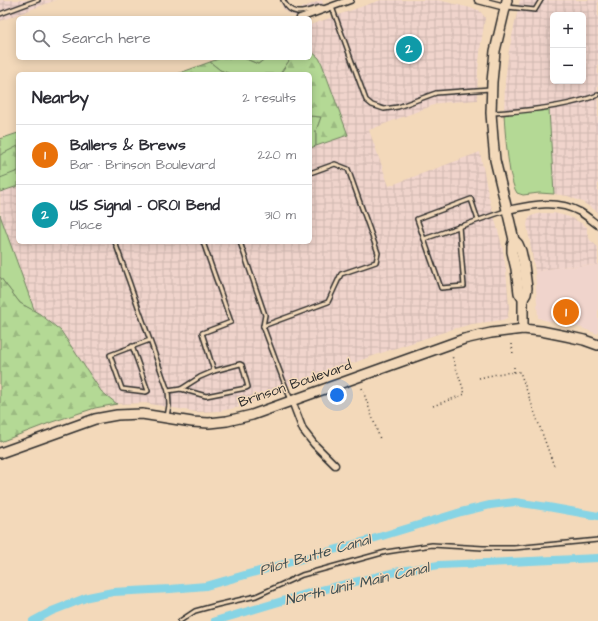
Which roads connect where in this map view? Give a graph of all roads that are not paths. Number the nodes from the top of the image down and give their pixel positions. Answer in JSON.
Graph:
{"nodes":[{"id":1,"x":22,"y":0,"type":"edge"},
{"id":2,"x":38,"y":0,"type":"edge"},
{"id":3,"x":283,"y":0,"type":"edge"},
{"id":4,"x":350,"y":0,"type":"edge"},
{"id":5,"x":478,"y":0,"type":"edge"},
{"id":6,"x":542,"y":0,"type":"edge"},
{"id":7,"x":506,"y":3,"type":"edge"},
{"id":8,"x":24,"y":5,"type":"junction"},
{"id":9,"x":330,"y":8,"type":"junction"},
{"id":10,"x":0,"y":14,"type":"edge"},
{"id":11,"x":306,"y":16,"type":"edge"},
{"id":12,"x":491,"y":89,"type":"junction"},
{"id":13,"x":598,"y":95,"type":"edge"},
{"id":14,"x":491,"y":113,"type":"junction"},
{"id":15,"x":312,"y":172,"type":"edge"},
{"id":16,"x":507,"y":210,"type":"junction"},
{"id":17,"x":478,"y":220,"type":"junction"},
{"id":18,"x":598,"y":225,"type":"edge"},
{"id":19,"x":459,"y":226,"type":"junction"},
{"id":20,"x":424,"y":238,"type":"junction"},
{"id":21,"x":116,"y":244,"type":"edge"},
{"id":22,"x":204,"y":244,"type":"edge"},
{"id":23,"x":241,"y":244,"type":"edge"},
{"id":24,"x":263,"y":326,"type":"junction"},
{"id":25,"x":523,"y":329,"type":"junction"},
{"id":26,"x":150,"y":340,"type":"junction"},
{"id":27,"x":132,"y":346,"type":"junction"},
{"id":28,"x":598,"y":346,"type":"edge"},
{"id":29,"x":214,"y":371,"type":"junction"},
{"id":30,"x":181,"y":389,"type":"junction"},
{"id":31,"x":168,"y":391,"type":"junction"},
{"id":32,"x":292,"y":401,"type":"junction"},
{"id":33,"x":167,"y":418,"type":"junction"},
{"id":34,"x":0,"y":453,"type":"edge"},
{"id":35,"x":335,"y":465,"type":"dead end"},
{"id":36,"x":598,"y":540,"type":"edge"},
{"id":37,"x":180,"y":621,"type":"edge"}],
"edges":[{"from":1,"to":8,"type":"lane"},
{"from":2,"to":8,"type":"lane"},
{"from":3,"to":9,"type":"lane"},
{"from":4,"to":9,"type":"street"},
{"from":5,"to":7,"type":"street"},
{"from":6,"to":7,"type":"lane"},
{"from":7,"to":12,"type":"street"},
{"from":8,"to":10,"type":"lane"},
{"from":9,"to":11,"type":"street"},
{"from":9,"to":12,"type":"lane"},
{"from":12,"to":14,"type":"street"},
{"from":13,"to":14,"type":"lane"},
{"from":14,"to":16,"type":"street"},
{"from":15,"to":24,"type":"lane"},
{"from":16,"to":17,"type":"lane"},
{"from":16,"to":18,"type":"street"},
{"from":16,"to":25,"type":"street"},
{"from":17,"to":19,"type":"lane"},
{"from":17,"to":20,"type":"lane"},
{"from":19,"to":20,"type":"lane"},
{"from":19,"to":20,"type":"lane"},
{"from":21,"to":26,"type":"lane"},
{"from":22,"to":29,"type":"lane"},
{"from":23,"to":24,"type":"lane"},
{"from":24,"to":32,"type":"lane"},
{"from":25,"to":28,"type":"street","name":"Brinson Boulevard"},
{"from":25,"to":32,"type":"street","name":"Brinson Boulevard"},
{"from":26,"to":27,"type":"lane"},
{"from":26,"to":31,"type":"lane"},
{"from":27,"to":27,"type":"lane"},
{"from":29,"to":30,"type":"lane"},
{"from":29,"to":30,"type":"lane"},
{"from":30,"to":31,"type":"lane"},
{"from":31,"to":33,"type":"lane"},
{"from":32,"to":33,"type":"street","name":"Brinson Boulevard"},
{"from":32,"to":35,"type":"street"},
{"from":33,"to":34,"type":"street","name":"Brinson Boulevard"},
{"from":36,"to":37,"type":"lane"}]}
